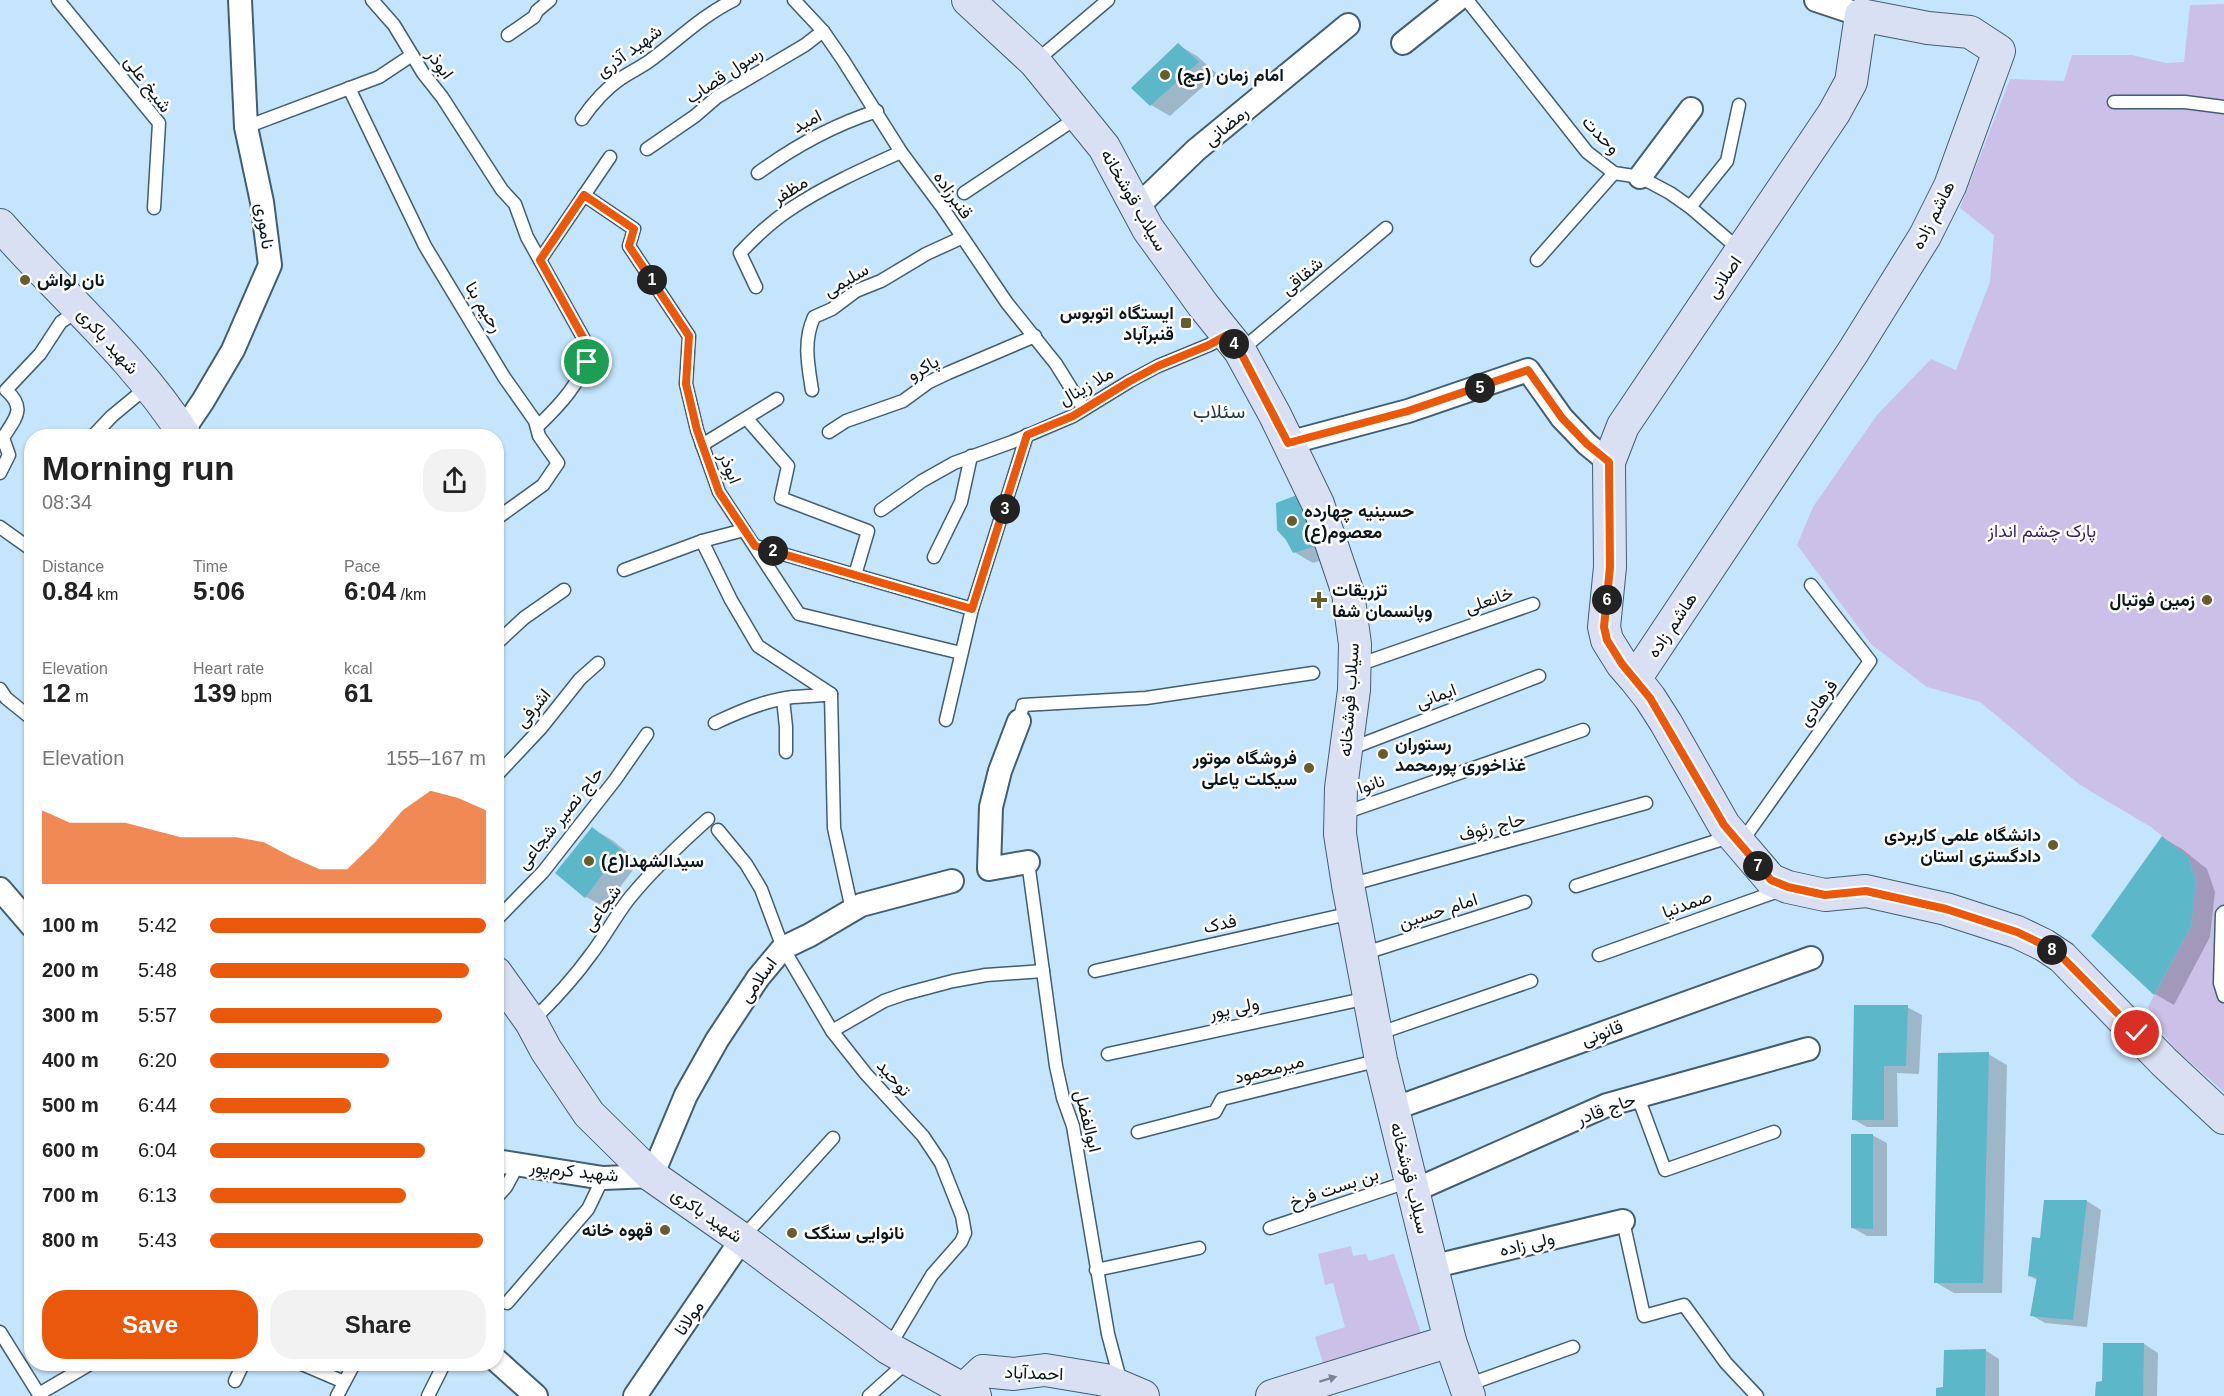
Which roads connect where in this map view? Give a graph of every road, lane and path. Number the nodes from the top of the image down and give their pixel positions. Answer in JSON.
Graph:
{"nodes":[{"id":1,"x":58,"y":0,"type":"edge"},
{"id":2,"x":240,"y":0,"type":"edge"},
{"id":3,"x":372,"y":0,"type":"edge"},
{"id":4,"x":550,"y":0,"type":"edge"},
{"id":5,"x":734,"y":0,"type":"edge"},
{"id":6,"x":794,"y":0,"type":"edge"},
{"id":7,"x":968,"y":0,"type":"edge"},
{"id":8,"x":1108,"y":0,"type":"edge"},
{"id":9,"x":1457,"y":0,"type":"edge"},
{"id":10,"x":1467,"y":0,"type":"edge"},
{"id":11,"x":1816,"y":0,"type":"edge"},
{"id":12,"x":1861,"y":15,"type":"junction"},
{"id":13,"x":1348,"y":25,"type":"dead end"},
{"id":14,"x":823,"y":31,"type":"junction"},
{"id":15,"x":508,"y":35,"type":"dead end"},
{"id":16,"x":1403,"y":43,"type":"dead end"},
{"id":17,"x":412,"y":55,"type":"junction"},
{"id":18,"x":1035,"y":62,"type":"junction"},
{"id":19,"x":350,"y":88,"type":"junction"},
{"id":20,"x":2114,"y":102,"type":"dead end"},
{"id":21,"x":1739,"y":105,"type":"dead end"},
{"id":22,"x":2224,"y":107,"type":"edge"},
{"id":23,"x":1691,"y":109,"type":"dead end"},
{"id":24,"x":877,"y":111,"type":"junction"},
{"id":25,"x":1079,"y":117,"type":"junction"},
{"id":26,"x":582,"y":119,"type":"dead end"},
{"id":27,"x":246,"y":127,"type":"junction"},
{"id":28,"x":647,"y":148,"type":"dead end"},
{"id":29,"x":901,"y":152,"type":"junction"},
{"id":30,"x":610,"y":157,"type":"dead end"},
{"id":31,"x":758,"y":173,"type":"dead end"},
{"id":32,"x":1614,"y":173,"type":"junction"},
{"id":33,"x":1640,"y":177,"type":"junction"},
{"id":34,"x":964,"y":193,"type":"dead end"},
{"id":35,"x":584,"y":195,"type":"junction"},
{"id":36,"x":1690,"y":207,"type":"junction"},
{"id":37,"x":154,"y":208,"type":"dead end"},
{"id":38,"x":1136,"y":208,"type":"junction"},
{"id":39,"x":0,"y":225,"type":"edge"},
{"id":40,"x":1386,"y":228,"type":"dead end"},
{"id":41,"x":961,"y":238,"type":"junction"},
{"id":42,"x":1742,"y":252,"type":"junction"},
{"id":43,"x":540,"y":260,"type":"junction"},
{"id":44,"x":1537,"y":260,"type":"dead end"},
{"id":45,"x":756,"y":287,"type":"dead end"},
{"id":46,"x":80,"y":310,"type":"junction"},
{"id":47,"x":1035,"y":336,"type":"junction"},
{"id":48,"x":1233,"y":343,"type":"junction"},
{"id":49,"x":148,"y":386,"type":"junction"},
{"id":50,"x":812,"y":390,"type":"dead end"},
{"id":51,"x":777,"y":399,"type":"dead end"},
{"id":52,"x":1084,"y":409,"type":"junction"},
{"id":53,"x":747,"y":419,"type":"junction"},
{"id":54,"x":537,"y":427,"type":"junction"},
{"id":55,"x":100,"y":429,"type":"edge"},
{"id":56,"x":179,"y":429,"type":"edge"},
{"id":57,"x":186,"y":429,"type":"edge"},
{"id":58,"x":829,"y":432,"type":"dead end"},
{"id":59,"x":1027,"y":435,"type":"junction"},
{"id":60,"x":1288,"y":443,"type":"junction"},
{"id":61,"x":702,"y":445,"type":"junction"},
{"id":62,"x":971,"y":456,"type":"junction"},
{"id":63,"x":1609,"y":462,"type":"junction"},
{"id":64,"x":0,"y":473,"type":"edge"},
{"id":65,"x":881,"y":510,"type":"dead end"},
{"id":66,"x":504,"y":513,"type":"edge"},
{"id":67,"x":0,"y":527,"type":"edge"},
{"id":68,"x":744,"y":530,"type":"junction"},
{"id":69,"x":702,"y":541,"type":"junction"},
{"id":70,"x":24,"y":544,"type":"edge"},
{"id":71,"x":755,"y":546,"type":"junction"},
{"id":72,"x":934,"y":557,"type":"dead end"},
{"id":73,"x":624,"y":570,"type":"dead end"},
{"id":74,"x":855,"y":575,"type":"junction"},
{"id":75,"x":1811,"y":585,"type":"dead end"},
{"id":76,"x":564,"y":590,"type":"dead end"},
{"id":77,"x":1533,"y":604,"type":"dead end"},
{"id":78,"x":972,"y":609,"type":"junction"},
{"id":79,"x":504,"y":637,"type":"edge"},
{"id":80,"x":961,"y":653,"type":"junction"},
{"id":81,"x":598,"y":663,"type":"dead end"},
{"id":82,"x":1354,"y":666,"type":"junction"},
{"id":83,"x":1313,"y":673,"type":"dead end"},
{"id":84,"x":1539,"y":676,"type":"dead end"},
{"id":85,"x":1635,"y":680,"type":"junction"},
{"id":86,"x":0,"y":689,"type":"edge"},
{"id":87,"x":831,"y":694,"type":"junction"},
{"id":88,"x":783,"y":699,"type":"junction"},
{"id":89,"x":24,"y":713,"type":"edge"},
{"id":90,"x":946,"y":720,"type":"dead end"},
{"id":91,"x":1019,"y":721,"type":"joint"},
{"id":92,"x":716,"y":723,"type":"dead end"},
{"id":93,"x":1583,"y":730,"type":"dead end"},
{"id":94,"x":647,"y":734,"type":"dead end"},
{"id":95,"x":1346,"y":751,"type":"junction"},
{"id":96,"x":786,"y":752,"type":"dead end"},
{"id":97,"x":504,"y":768,"type":"edge"},
{"id":98,"x":1646,"y":803,"type":"dead end"},
{"id":99,"x":1340,"y":814,"type":"junction"},
{"id":100,"x":708,"y":819,"type":"dead end"},
{"id":101,"x":718,"y":830,"type":"dead end"},
{"id":102,"x":1736,"y":840,"type":"junction"},
{"id":103,"x":1028,"y":862,"type":"joint"},
{"id":104,"x":952,"y":881,"type":"dead end"},
{"id":105,"x":1576,"y":886,"type":"dead end"},
{"id":106,"x":1788,"y":887,"type":"junction"},
{"id":107,"x":0,"y":889,"type":"edge"},
{"id":108,"x":1350,"y":899,"type":"junction"},
{"id":109,"x":1525,"y":902,"type":"dead end"},
{"id":110,"x":852,"y":910,"type":"junction"},
{"id":111,"x":504,"y":912,"type":"edge"},
{"id":112,"x":2224,"y":912,"type":"edge"},
{"id":113,"x":24,"y":917,"type":"edge"},
{"id":114,"x":783,"y":948,"type":"junction"},
{"id":115,"x":1361,"y":955,"type":"junction"},
{"id":116,"x":1599,"y":955,"type":"dead end"},
{"id":117,"x":1811,"y":958,"type":"dead end"},
{"id":118,"x":1042,"y":971,"type":"junction"},
{"id":119,"x":1095,"y":971,"type":"dead end"},
{"id":120,"x":1531,"y":981,"type":"dead end"},
{"id":121,"x":504,"y":984,"type":"edge"},
{"id":122,"x":2224,"y":996,"type":"edge"},
{"id":123,"x":1369,"y":997,"type":"junction"},
{"id":124,"x":531,"y":1022,"type":"junction"},
{"id":125,"x":832,"y":1031,"type":"junction"},
{"id":126,"x":1378,"y":1047,"type":"junction"},
{"id":127,"x":1808,"y":1049,"type":"dead end"},
{"id":128,"x":1108,"y":1054,"type":"dead end"},
{"id":129,"x":1638,"y":1097,"type":"junction"},
{"id":130,"x":1392,"y":1109,"type":"junction"},
{"id":131,"x":2224,"y":1118,"type":"edge"},
{"id":132,"x":1138,"y":1132,"type":"dead end"},
{"id":133,"x":1774,"y":1132,"type":"dead end"},
{"id":134,"x":833,"y":1138,"type":"dead end"},
{"id":135,"x":507,"y":1163,"type":"edge"},
{"id":136,"x":652,"y":1176,"type":"junction"},
{"id":137,"x":603,"y":1178,"type":"junction"},
{"id":138,"x":1412,"y":1186,"type":"junction"},
{"id":139,"x":504,"y":1189,"type":"edge"},
{"id":140,"x":1623,"y":1221,"type":"joint"},
{"id":141,"x":1270,"y":1228,"type":"dead end"},
{"id":142,"x":741,"y":1239,"type":"junction"},
{"id":143,"x":1199,"y":1248,"type":"dead end"},
{"id":144,"x":1431,"y":1267,"type":"junction"},
{"id":145,"x":1096,"y":1270,"type":"junction"},
{"id":146,"x":507,"y":1303,"type":"dead end"},
{"id":147,"x":0,"y":1332,"type":"edge"},
{"id":148,"x":1450,"y":1341,"type":"junction"},
{"id":149,"x":1573,"y":1347,"type":"dead end"},
{"id":150,"x":899,"y":1353,"type":"junction"},
{"id":151,"x":504,"y":1367,"type":"edge"},
{"id":152,"x":24,"y":1370,"type":"edge"},
{"id":153,"x":25,"y":1371,"type":"edge"},
{"id":154,"x":79,"y":1371,"type":"edge"},
{"id":155,"x":240,"y":1371,"type":"edge"},
{"id":156,"x":318,"y":1371,"type":"edge"},
{"id":157,"x":350,"y":1371,"type":"edge"},
{"id":158,"x":440,"y":1371,"type":"edge"},
{"id":159,"x":235,"y":1381,"type":"dead end"},
{"id":160,"x":344,"y":1382,"type":"junction"},
{"id":161,"x":1467,"y":1391,"type":"edge"},
{"id":162,"x":1132,"y":1392,"type":"edge"},
{"id":163,"x":967,"y":1394,"type":"edge"},
{"id":164,"x":40,"y":1395,"type":"edge"},
{"id":165,"x":337,"y":1396,"type":"edge"},
{"id":166,"x":428,"y":1396,"type":"edge"},
{"id":167,"x":536,"y":1396,"type":"edge"},
{"id":168,"x":635,"y":1396,"type":"edge"},
{"id":169,"x":869,"y":1396,"type":"edge"},
{"id":170,"x":1272,"y":1396,"type":"edge"},
{"id":171,"x":1757,"y":1396,"type":"edge"}],
"edges":[{"from":1,"to":37,"type":"lane","name":"شیخ علی"},
{"from":2,"to":27,"type":"street","name":"ناموری"},
{"from":3,"to":17,"type":"lane","name":"ابوذر"},
{"from":4,"to":15,"type":"lane"},
{"from":5,"to":26,"type":"lane","name":"شهید آذری"},
{"from":6,"to":14,"type":"lane","name":"قنبرزاده"},
{"from":7,"to":18,"type":"street","name":"سیلاب قوشخانه"},
{"from":8,"to":18,"type":"lane"},
{"from":9,"to":16,"type":"street"},
{"from":10,"to":32,"type":"lane","name":"وحدت"},
{"from":11,"to":12,"type":"street"},
{"from":12,"to":42,"type":"street","name":"اصلانی"},
{"from":12,"to":85,"type":"street","name":"هاشم زاده"},
{"from":13,"to":38,"type":"street","name":"رمضانی"},
{"from":14,"to":24,"type":"lane","name":"قنبرزاده"},
{"from":14,"to":28,"type":"lane","name":"رسول قصاب"},
{"from":17,"to":19,"type":"lane"},
{"from":17,"to":43,"type":"lane","name":"ابوذر"},
{"from":18,"to":25,"type":"street","name":"سیلاب قوشخانه"},
{"from":19,"to":27,"type":"lane"},
{"from":19,"to":54,"type":"lane","name":"رحیم بنا"},
{"from":20,"to":22,"type":"lane"},
{"from":21,"to":36,"type":"lane"},
{"from":23,"to":33,"type":"street"},
{"from":24,"to":29,"type":"lane","name":"قنبرزاده"},
{"from":24,"to":31,"type":"lane","name":"امید"},
{"from":25,"to":34,"type":"lane"},
{"from":25,"to":38,"type":"street","name":"سیلاب قوشخانه"},
{"from":27,"to":57,"type":"street","name":"ناموری"},
{"from":29,"to":41,"type":"lane","name":"قنبرزاده"},
{"from":29,"to":45,"type":"lane","name":"مظفر"},
{"from":30,"to":35,"type":"lane"},
{"from":32,"to":33,"type":"lane","name":"وحدت"},
{"from":32,"to":44,"type":"lane"},
{"from":33,"to":36,"type":"lane","name":"وحدت"},
{"from":35,"to":43,"type":"lane"},
{"from":35,"to":61,"type":"lane","name":"ابوذر"},
{"from":36,"to":42,"type":"lane","name":"وحدت"},
{"from":38,"to":48,"type":"street","name":"سیلاب قوشخانه"},
{"from":39,"to":46,"type":"street","name":"شهید باکری"},
{"from":40,"to":48,"type":"lane","name":"شقاقی"},
{"from":41,"to":47,"type":"lane","name":"قنبرزاده"},
{"from":41,"to":50,"type":"lane","name":"سلیمی"},
{"from":42,"to":63,"type":"street","name":"اصلانی"},
{"from":43,"to":54,"type":"lane","name":"ابوذر"},
{"from":46,"to":49,"type":"street","name":"شهید باکری"},
{"from":46,"to":64,"type":"lane"},
{"from":47,"to":52,"type":"lane","name":"قنبرزاده"},
{"from":47,"to":58,"type":"lane","name":"پاکرو"},
{"from":48,"to":52,"type":"lane","name":"ملا زینال"},
{"from":48,"to":60,"type":"street","name":"سیلاب قوشخانه"},
{"from":49,"to":55,"type":"lane"},
{"from":49,"to":56,"type":"street","name":"شهید باکری"},
{"from":51,"to":53,"type":"lane"},
{"from":52,"to":59,"type":"lane","name":"ملا زینال"},
{"from":53,"to":61,"type":"lane"},
{"from":53,"to":74,"type":"lane"},
{"from":54,"to":66,"type":"lane","name":"رحیم بنا"},
{"from":59,"to":62,"type":"lane","name":"ملا زینال"},
{"from":59,"to":78,"type":"lane"},
{"from":60,"to":63,"type":"street"},
{"from":60,"to":82,"type":"street","name":"سیلاب قوشخانه"},
{"from":61,"to":68,"type":"lane","name":"ابوذر"},
{"from":62,"to":65,"type":"lane","name":"ملا زینال"},
{"from":62,"to":72,"type":"lane"},
{"from":63,"to":85,"type":"street","name":"اصلانی"},
{"from":67,"to":70,"type":"lane"},
{"from":68,"to":69,"type":"lane"},
{"from":68,"to":71,"type":"lane","name":"ابوذر"},
{"from":69,"to":73,"type":"lane"},
{"from":69,"to":87,"type":"lane"},
{"from":71,"to":74,"type":"lane"},
{"from":71,"to":80,"type":"lane","name":"ابوذر"},
{"from":74,"to":78,"type":"lane"},
{"from":75,"to":102,"type":"lane","name":"فرهادی"},
{"from":76,"to":79,"type":"lane"},
{"from":77,"to":82,"type":"lane","name":"خانعلی"},
{"from":78,"to":80,"type":"lane"},
{"from":80,"to":90,"type":"lane"},
{"from":81,"to":97,"type":"lane","name":"اشرفی"},
{"from":82,"to":95,"type":"street","name":"سیلاب قوشخانه"},
{"from":83,"to":91,"type":"lane"},
{"from":84,"to":95,"type":"lane","name":"ایمانی"},
{"from":85,"to":102,"type":"street"},
{"from":86,"to":89,"type":"lane"},
{"from":87,"to":88,"type":"lane"},
{"from":87,"to":110,"type":"lane"},
{"from":88,"to":92,"type":"lane"},
{"from":88,"to":96,"type":"lane"},
{"from":91,"to":103,"type":"street"},
{"from":93,"to":99,"type":"lane","name":"نانوا"},
{"from":94,"to":111,"type":"lane","name":"حاج نصیر شجاعی"},
{"from":95,"to":99,"type":"street","name":"سیلاب قوشخانه"},
{"from":98,"to":108,"type":"lane","name":"حاج رئوف"},
{"from":99,"to":108,"type":"street","name":"سیلاب قوشخانه"},
{"from":100,"to":124,"type":"lane","name":"شجاعی"},
{"from":101,"to":114,"type":"lane","name":"توحید"},
{"from":102,"to":105,"type":"lane"},
{"from":102,"to":106,"type":"street"},
{"from":103,"to":118,"type":"lane","name":"ابوالفضل"},
{"from":104,"to":110,"type":"street","name":"اسلامی"},
{"from":106,"to":116,"type":"lane","name":"صمدنیا"},
{"from":106,"to":131,"type":"street"},
{"from":107,"to":113,"type":"street"},
{"from":108,"to":115,"type":"street","name":"سیلاب قوشخانه"},
{"from":108,"to":119,"type":"lane","name":"فدک"},
{"from":109,"to":115,"type":"lane","name":"امام حسین"},
{"from":110,"to":114,"type":"street","name":"اسلامی"},
{"from":112,"to":122,"type":"lane"},
{"from":114,"to":125,"type":"lane","name":"توحید"},
{"from":114,"to":136,"type":"street","name":"اسلامی"},
{"from":115,"to":123,"type":"street","name":"سیلاب قوشخانه"},
{"from":117,"to":130,"type":"street","name":"قانونی"},
{"from":118,"to":125,"type":"lane"},
{"from":118,"to":145,"type":"lane","name":"ابوالفضل"},
{"from":120,"to":126,"type":"lane"},
{"from":121,"to":124,"type":"street","name":"شهید باکری"},
{"from":123,"to":126,"type":"street","name":"سیلاب قوشخانه"},
{"from":123,"to":128,"type":"lane","name":"ولی پور"},
{"from":124,"to":136,"type":"street","name":"شهید باکری"},
{"from":125,"to":150,"type":"lane","name":"توحید"},
{"from":126,"to":130,"type":"street","name":"سیلاب قوشخانه"},
{"from":126,"to":132,"type":"lane","name":"میرمحمود"},
{"from":127,"to":129,"type":"street","name":"حاج قادر"},
{"from":129,"to":133,"type":"lane"},
{"from":129,"to":138,"type":"street","name":"حاج قادر"},
{"from":130,"to":138,"type":"street","name":"سیلاب قوشخانه"},
{"from":134,"to":142,"type":"lane"},
{"from":135,"to":137,"type":"street","name":"شهید کرم‌پور"},
{"from":135,"to":139,"type":"lane"},
{"from":136,"to":137,"type":"street","name":"شهید کرم‌پور"},
{"from":136,"to":142,"type":"street","name":"شهید باکری"},
{"from":137,"to":146,"type":"lane"},
{"from":138,"to":141,"type":"lane","name":"بن بست فرخ"},
{"from":138,"to":144,"type":"street","name":"سیلاب قوشخانه"},
{"from":140,"to":144,"type":"street","name":"ولی زاده"},
{"from":140,"to":171,"type":"lane"},
{"from":142,"to":150,"type":"street","name":"شهید باکری"},
{"from":142,"to":168,"type":"street","name":"مولانا"},
{"from":143,"to":145,"type":"lane"},
{"from":144,"to":148,"type":"street","name":"سیلاب قوشخانه"},
{"from":145,"to":162,"type":"lane","name":"ابوالفضل"},
{"from":147,"to":152,"type":"lane"},
{"from":148,"to":161,"type":"street","name":"سیلاب قوشخانه"},
{"from":170,"to":148,"type":"street","one_way":true},
{"from":149,"to":161,"type":"lane"},
{"from":150,"to":163,"type":"street","name":"شهید باکری"},
{"from":150,"to":169,"type":"lane","name":"توحید"},
{"from":151,"to":167,"type":"street"},
{"from":153,"to":164,"type":"lane"},
{"from":154,"to":164,"type":"lane"},
{"from":155,"to":159,"type":"lane"},
{"from":156,"to":160,"type":"lane"},
{"from":157,"to":160,"type":"lane"},
{"from":158,"to":166,"type":"lane"},
{"from":160,"to":165,"type":"lane"},
{"from":162,"to":163,"type":"street","name":"احمدآباد"}]}
